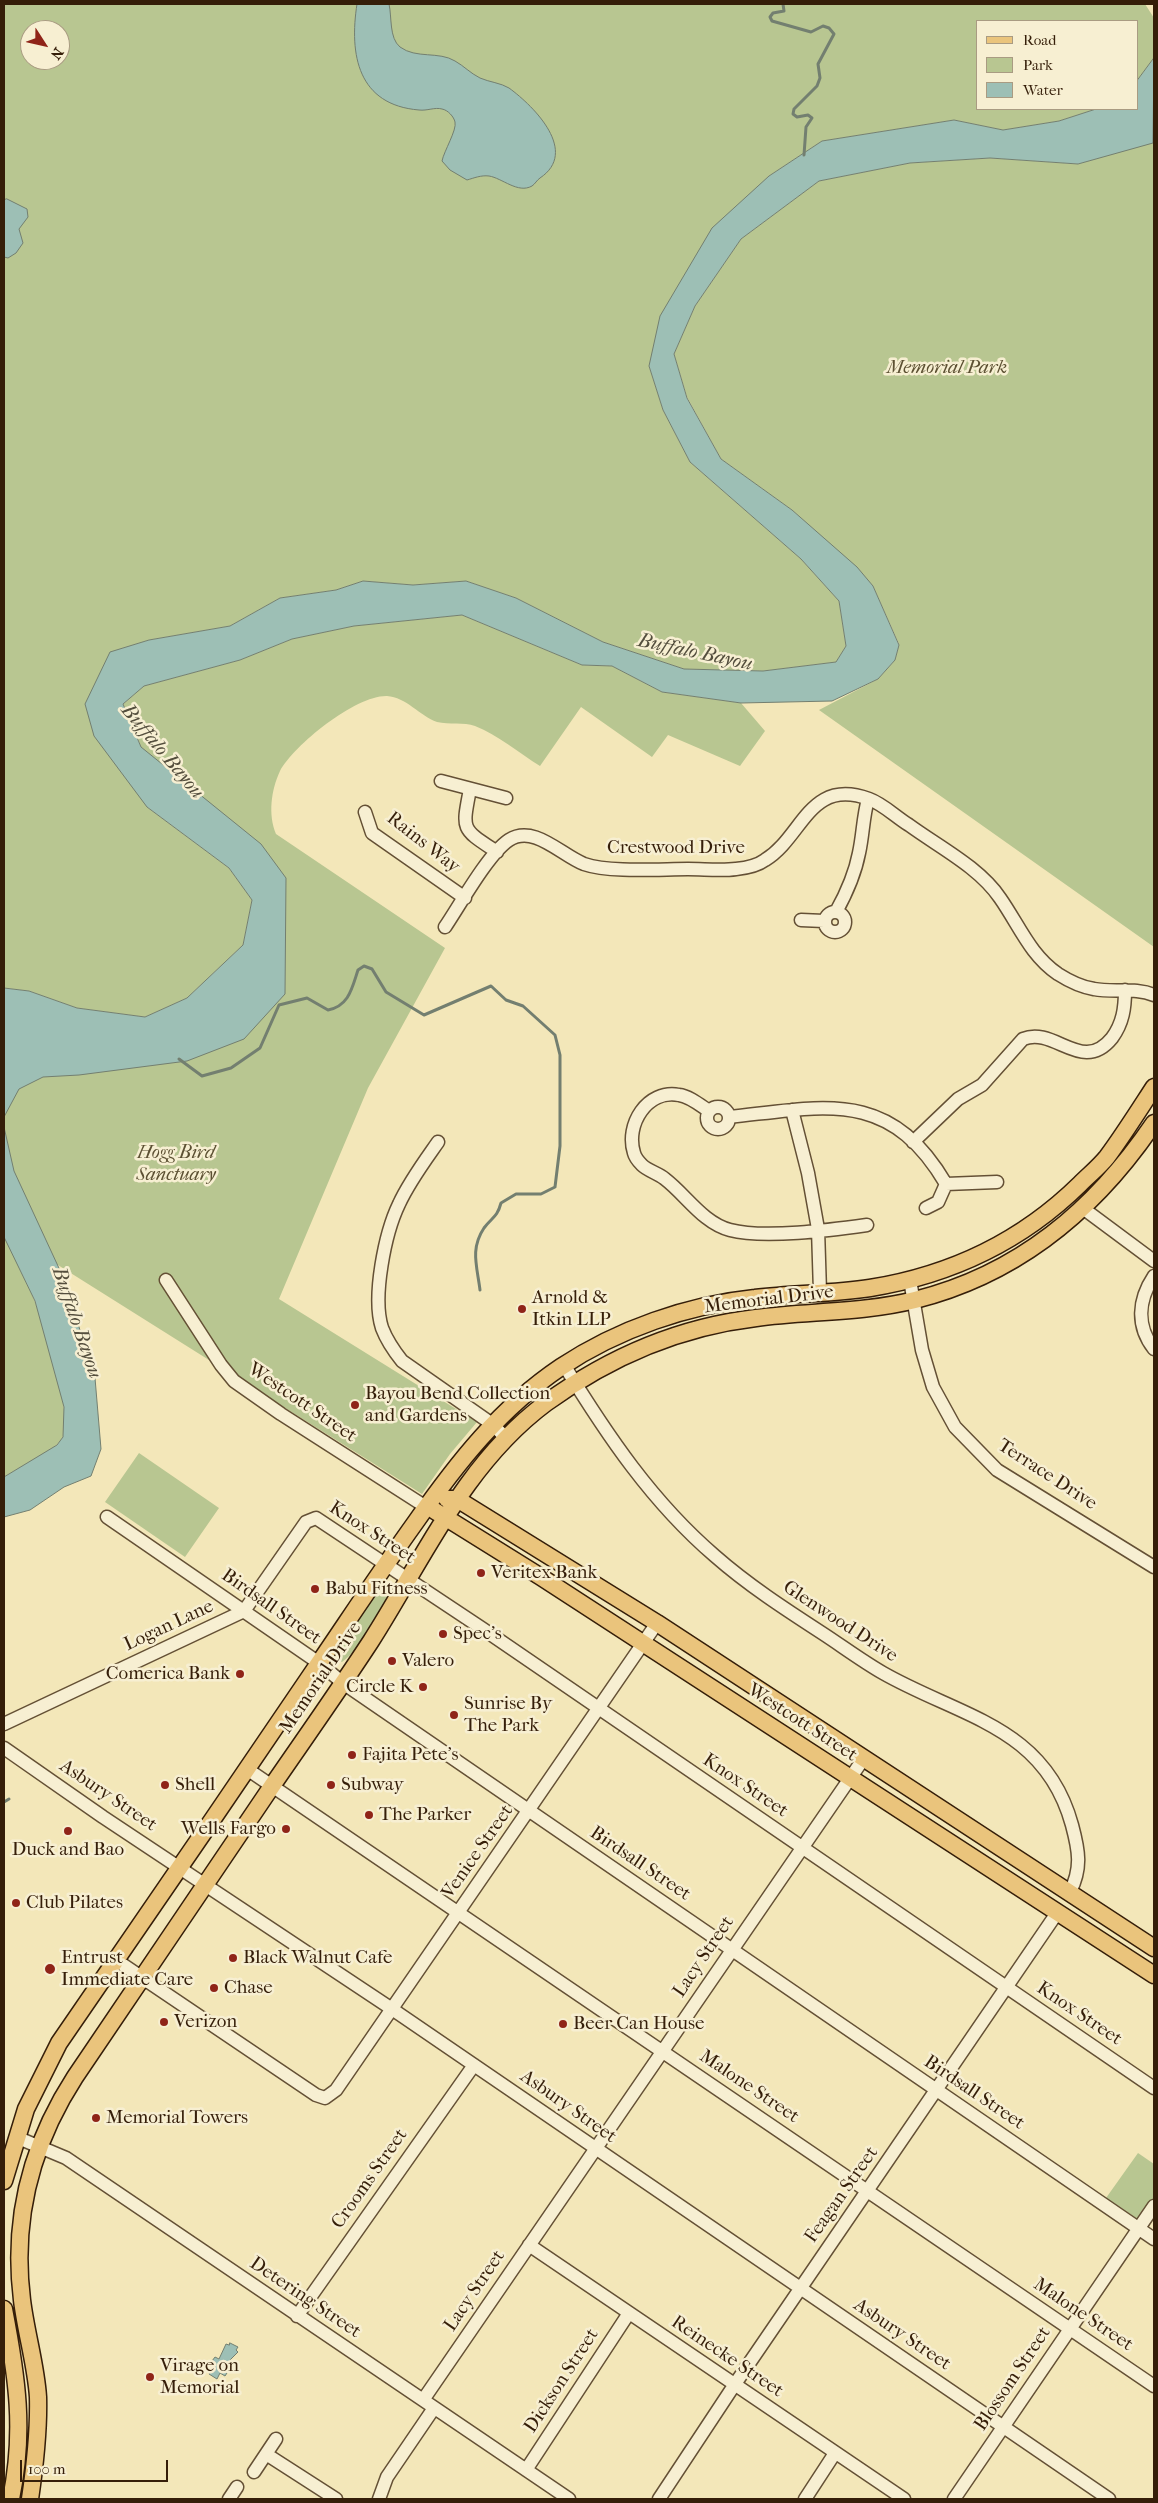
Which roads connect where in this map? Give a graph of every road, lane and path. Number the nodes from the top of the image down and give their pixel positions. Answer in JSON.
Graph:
{"nodes":[{"id":1,"x":441,"y":781,"type":"dead end"},
{"id":2,"x":470,"y":789,"type":"junction"},
{"id":3,"x":506,"y":798,"type":"dead end"},
{"id":4,"x":868,"y":799,"type":"junction"},
{"id":5,"x":365,"y":812,"type":"dead end"},
{"id":6,"x":497,"y":852,"type":"junction"},
{"id":7,"x":464,"y":898,"type":"junction"},
{"id":8,"x":836,"y":912,"type":"junction"},
{"id":9,"x":801,"y":920,"type":"dead end"},
{"id":10,"x":824,"y":921,"type":"junction"},
{"id":11,"x":445,"y":928,"type":"dead end"},
{"id":12,"x":1125,"y":990,"type":"junction"},
{"id":13,"x":1154,"y":996,"type":"edge"},
{"id":14,"x":1154,"y":1087,"type":"edge"},
{"id":15,"x":792,"y":1110,"type":"junction"},
{"id":16,"x":709,"y":1111,"type":"junction"},
{"id":17,"x":729,"y":1117,"type":"junction"},
{"id":18,"x":1154,"y":1123,"type":"edge"},
{"id":19,"x":438,"y":1142,"type":"dead end"},
{"id":20,"x":913,"y":1142,"type":"junction"},
{"id":21,"x":1105,"y":1159,"type":"junction"},
{"id":22,"x":998,"y":1182,"type":"dead end"},
{"id":23,"x":946,"y":1184,"type":"junction"},
{"id":24,"x":926,"y":1208,"type":"dead end"},
{"id":25,"x":1084,"y":1209,"type":"junction"},
{"id":26,"x":867,"y":1225,"type":"dead end"},
{"id":27,"x":818,"y":1230,"type":"junction"},
{"id":28,"x":978,"y":1257,"type":"junction"},
{"id":29,"x":1154,"y":1261,"type":"edge"},
{"id":30,"x":987,"y":1274,"type":"junction"},
{"id":31,"x":1154,"y":1276,"type":"edge"},
{"id":32,"x":166,"y":1280,"type":"dead end"},
{"id":33,"x":910,"y":1280,"type":"junction"},
{"id":34,"x":820,"y":1292,"type":"junction"},
{"id":35,"x":914,"y":1301,"type":"junction"},
{"id":36,"x":696,"y":1309,"type":"junction"},
{"id":37,"x":822,"y":1312,"type":"junction"},
{"id":38,"x":647,"y":1346,"type":"junction"},
{"id":39,"x":1154,"y":1349,"type":"edge"},
{"id":40,"x":564,"y":1365,"type":"junction"},
{"id":41,"x":575,"y":1383,"type":"junction"},
{"id":42,"x":492,"y":1424,"type":"junction"},
{"id":43,"x":506,"y":1438,"type":"junction"},
{"id":44,"x":456,"y":1499,"type":"junction"},
{"id":45,"x":426,"y":1507,"type":"junction"},
{"id":46,"x":444,"y":1516,"type":"junction"},
{"id":47,"x":107,"y":1517,"type":"dead end"},
{"id":48,"x":313,"y":1518,"type":"joint"},
{"id":49,"x":562,"y":1564,"type":"junction"},
{"id":50,"x":385,"y":1565,"type":"junction"},
{"id":51,"x":1154,"y":1567,"type":"edge"},
{"id":52,"x":408,"y":1578,"type":"junction"},
{"id":53,"x":551,"y":1584,"type":"junction"},
{"id":54,"x":244,"y":1611,"type":"junction"},
{"id":55,"x":657,"y":1623,"type":"junction"},
{"id":56,"x":643,"y":1644,"type":"junction"},
{"id":57,"x":319,"y":1663,"type":"junction"},
{"id":58,"x":342,"y":1683,"type":"junction"},
{"id":59,"x":598,"y":1708,"type":"junction"},
{"id":60,"x":4,"y":1724,"type":"edge"},
{"id":61,"x":4,"y":1748,"type":"edge"},
{"id":62,"x":864,"y":1758,"type":"junction"},
{"id":63,"x":247,"y":1769,"type":"junction"},
{"id":64,"x":850,"y":1778,"type":"junction"},
{"id":65,"x":272,"y":1786,"type":"junction"},
{"id":66,"x":529,"y":1811,"type":"junction"},
{"id":67,"x":802,"y":1847,"type":"junction"},
{"id":68,"x":180,"y":1867,"type":"junction"},
{"id":69,"x":206,"y":1884,"type":"junction"},
{"id":70,"x":1070,"y":1892,"type":"junction"},
{"id":71,"x":459,"y":1912,"type":"junction"},
{"id":72,"x":1056,"y":1913,"type":"junction"},
{"id":73,"x":1154,"y":1948,"type":"edge"},
{"id":74,"x":731,"y":1949,"type":"junction"},
{"id":75,"x":116,"y":1960,"type":"junction"},
{"id":76,"x":1154,"y":1975,"type":"edge"},
{"id":77,"x":142,"y":1978,"type":"junction"},
{"id":78,"x":1006,"y":1987,"type":"junction"},
{"id":79,"x":392,"y":2009,"type":"junction"},
{"id":80,"x":663,"y":2051,"type":"junction"},
{"id":81,"x":474,"y":2065,"type":"junction"},
{"id":82,"x":1154,"y":2088,"type":"edge"},
{"id":83,"x":937,"y":2090,"type":"junction"},
{"id":84,"x":16,"y":2137,"type":"junction"},
{"id":85,"x":38,"y":2145,"type":"junction"},
{"id":86,"x":596,"y":2150,"type":"junction"},
{"id":87,"x":4,"y":2181,"type":"edge"},
{"id":88,"x":867,"y":2190,"type":"junction"},
{"id":89,"x":1154,"y":2206,"type":"edge"},
{"id":90,"x":1138,"y":2229,"type":"junction"},
{"id":91,"x":1154,"y":2240,"type":"edge"},
{"id":92,"x":529,"y":2244,"type":"junction"},
{"id":93,"x":800,"y":2288,"type":"junction"},
{"id":94,"x":4,"y":2310,"type":"edge"},
{"id":95,"x":629,"y":2313,"type":"junction"},
{"id":96,"x":297,"y":2316,"type":"junction"},
{"id":97,"x":1070,"y":2328,"type":"junction"},
{"id":98,"x":735,"y":2384,"type":"junction"},
{"id":99,"x":1154,"y":2386,"type":"edge"},
{"id":100,"x":423,"y":2400,"type":"junction"},
{"id":101,"x":434,"y":2408,"type":"junction"},
{"id":102,"x":1003,"y":2427,"type":"junction"},
{"id":103,"x":276,"y":2439,"type":"dead end"},
{"id":104,"x":835,"y":2453,"type":"junction"},
{"id":105,"x":266,"y":2454,"type":"junction"},
{"id":106,"x":35,"y":2465,"type":"junction"},
{"id":107,"x":526,"y":2470,"type":"junction"},
{"id":108,"x":254,"y":2472,"type":"dead end"},
{"id":109,"x":237,"y":2487,"type":"dead end"},
{"id":110,"x":10,"y":2499,"type":"edge"},
{"id":111,"x":30,"y":2499,"type":"edge"},
{"id":112,"x":39,"y":2499,"type":"edge"},
{"id":113,"x":229,"y":2499,"type":"edge"},
{"id":114,"x":336,"y":2499,"type":"edge"},
{"id":115,"x":379,"y":2499,"type":"edge"},
{"id":116,"x":569,"y":2499,"type":"edge"},
{"id":117,"x":659,"y":2499,"type":"edge"},
{"id":118,"x":805,"y":2499,"type":"edge"},
{"id":119,"x":904,"y":2499,"type":"edge"},
{"id":120,"x":954,"y":2499,"type":"edge"},
{"id":121,"x":1109,"y":2499,"type":"edge"}],
"edges":[{"from":1,"to":2,"type":"street"},
{"from":2,"to":3,"type":"street"},
{"from":2,"to":6,"type":"street"},
{"from":4,"to":6,"type":"street","name":"Crestwood Drive"},
{"from":4,"to":8,"type":"street"},
{"from":4,"to":12,"type":"street","name":"Crestwood Drive"},
{"from":5,"to":7,"type":"street","name":"Rains Way"},
{"from":6,"to":7,"type":"street","name":"Crestwood Drive"},
{"from":7,"to":11,"type":"street","name":"Crestwood Drive"},
{"from":8,"to":10,"type":"street"},
{"from":8,"to":10,"type":"street"},
{"from":9,"to":10,"type":"street"},
{"from":12,"to":13,"type":"street","name":"Crestwood Drive"},
{"from":12,"to":20,"type":"street"},
{"from":14,"to":21,"type":"main road","name":"Memorial Drive"},
{"from":15,"to":17,"type":"street"},
{"from":15,"to":20,"type":"street"},
{"from":15,"to":27,"type":"street"},
{"from":16,"to":17,"type":"street"},
{"from":16,"to":17,"type":"street"},
{"from":16,"to":27,"type":"street"},
{"from":18,"to":25,"type":"main road","name":"Memorial Drive"},
{"from":19,"to":42,"type":"street"},
{"from":20,"to":23,"type":"street"},
{"from":21,"to":25,"type":"main road"},
{"from":21,"to":28,"type":"main road","name":"Memorial Drive"},
{"from":22,"to":23,"type":"street"},
{"from":23,"to":24,"type":"street"},
{"from":25,"to":29,"type":"street"},
{"from":25,"to":30,"type":"main road","name":"Memorial Drive"},
{"from":26,"to":27,"type":"street"},
{"from":27,"to":34,"type":"street"},
{"from":28,"to":30,"type":"main road"},
{"from":28,"to":33,"type":"main road","name":"Memorial Drive"},
{"from":30,"to":35,"type":"main road","name":"Memorial Drive"},
{"from":31,"to":39,"type":"street"},
{"from":32,"to":45,"type":"street","name":"Westcott Street"},
{"from":33,"to":34,"type":"main road","name":"Memorial Drive"},
{"from":33,"to":35,"type":"street","name":"Terrace Drive"},
{"from":34,"to":36,"type":"main road","name":"Memorial Drive"},
{"from":34,"to":37,"type":"main road"},
{"from":35,"to":37,"type":"main road","name":"Memorial Drive"},
{"from":35,"to":51,"type":"street","name":"Terrace Drive"},
{"from":36,"to":38,"type":"main road"},
{"from":36,"to":40,"type":"main road","name":"Memorial Drive"},
{"from":37,"to":38,"type":"main road","name":"Memorial Drive"},
{"from":38,"to":41,"type":"main road","name":"Memorial Drive"},
{"from":40,"to":41,"type":"street","name":"Glenwood Drive"},
{"from":40,"to":42,"type":"main road","name":"Memorial Drive"},
{"from":41,"to":43,"type":"main road","name":"Memorial Drive"},
{"from":41,"to":70,"type":"street","name":"Glenwood Drive"},
{"from":42,"to":43,"type":"street"},
{"from":42,"to":45,"type":"main road","name":"Memorial Drive"},
{"from":43,"to":44,"type":"main road","name":"Memorial Drive"},
{"from":44,"to":45,"type":"main road"},
{"from":44,"to":46,"type":"main road","name":"Memorial Drive"},
{"from":44,"to":49,"type":"main road","name":"Westcott Street"},
{"from":45,"to":46,"type":"main road","name":"Westcott Street"},
{"from":45,"to":50,"type":"main road","name":"Memorial Drive"},
{"from":46,"to":52,"type":"main road","name":"Memorial Drive"},
{"from":46,"to":53,"type":"main road","name":"Westcott Street"},
{"from":47,"to":54,"type":"street","name":"Birdsall Street"},
{"from":48,"to":50,"type":"street","name":"Knox Street"},
{"from":48,"to":54,"type":"street","name":"Logan Lane"},
{"from":49,"to":53,"type":"main road"},
{"from":49,"to":55,"type":"main road","name":"Westcott Street"},
{"from":50,"to":52,"type":"street","name":"Knox Street"},
{"from":50,"to":57,"type":"main road","name":"Memorial Drive"},
{"from":52,"to":58,"type":"main road","name":"Memorial Drive"},
{"from":52,"to":59,"type":"street","name":"Knox Street"},
{"from":53,"to":56,"type":"main road","name":"Westcott Street"},
{"from":54,"to":57,"type":"street","name":"Birdsall Street"},
{"from":54,"to":60,"type":"street","name":"Logan Lane"},
{"from":55,"to":56,"type":"street","name":"Venice Street"},
{"from":55,"to":62,"type":"main road","name":"Westcott Street"},
{"from":56,"to":59,"type":"street","name":"Venice Street"},
{"from":56,"to":64,"type":"main road","name":"Westcott Street"},
{"from":57,"to":58,"type":"street","name":"Birdsall Street"},
{"from":57,"to":63,"type":"main road","name":"Memorial Drive"},
{"from":58,"to":65,"type":"main road","name":"Memorial Drive"},
{"from":58,"to":66,"type":"street","name":"Birdsall Street"},
{"from":59,"to":66,"type":"street","name":"Venice Street"},
{"from":59,"to":67,"type":"street","name":"Knox Street"},
{"from":61,"to":68,"type":"street","name":"Asbury Street"},
{"from":62,"to":64,"type":"street","name":"Lacy Street"},
{"from":62,"to":70,"type":"main road","name":"Westcott Street"},
{"from":63,"to":65,"type":"street","name":"Malone Street"},
{"from":63,"to":68,"type":"main road","name":"Memorial Drive"},
{"from":64,"to":67,"type":"street","name":"Lacy Street"},
{"from":64,"to":72,"type":"main road","name":"Westcott Street"},
{"from":65,"to":69,"type":"main road","name":"Memorial Drive"},
{"from":65,"to":71,"type":"street","name":"Malone Street"},
{"from":66,"to":71,"type":"street","name":"Venice Street"},
{"from":66,"to":74,"type":"street","name":"Birdsall Street"},
{"from":67,"to":74,"type":"street","name":"Lacy Street"},
{"from":67,"to":78,"type":"street","name":"Knox Street"},
{"from":68,"to":69,"type":"street","name":"Asbury Street"},
{"from":68,"to":75,"type":"main road","name":"Memorial Drive"},
{"from":69,"to":77,"type":"main road","name":"Memorial Drive"},
{"from":69,"to":79,"type":"street","name":"Asbury Street"},
{"from":70,"to":72,"type":"main road"},
{"from":70,"to":73,"type":"main road","name":"Westcott Street"},
{"from":71,"to":79,"type":"street","name":"Venice Street"},
{"from":71,"to":80,"type":"street","name":"Malone Street"},
{"from":72,"to":76,"type":"main road","name":"Westcott Street"},
{"from":72,"to":78,"type":"street","name":"Feagan Street"},
{"from":74,"to":80,"type":"street","name":"Lacy Street"},
{"from":74,"to":83,"type":"street","name":"Birdsall Street"},
{"from":75,"to":77,"type":"street"},
{"from":75,"to":84,"type":"main road","name":"Memorial Drive"},
{"from":77,"to":79,"type":"street","name":"Venice Street"},
{"from":77,"to":85,"type":"main road","name":"Memorial Drive"},
{"from":78,"to":82,"type":"street","name":"Knox Street"},
{"from":78,"to":83,"type":"street","name":"Feagan Street"},
{"from":79,"to":81,"type":"street","name":"Asbury Street"},
{"from":80,"to":86,"type":"street","name":"Lacy Street"},
{"from":80,"to":88,"type":"street","name":"Malone Street"},
{"from":81,"to":86,"type":"street","name":"Asbury Street"},
{"from":81,"to":96,"type":"street","name":"Crooms Street"},
{"from":83,"to":88,"type":"street","name":"Feagan Street"},
{"from":83,"to":90,"type":"street","name":"Birdsall Street"},
{"from":84,"to":85,"type":"street","name":"Detering Street"},
{"from":84,"to":87,"type":"main road","name":"Memorial Drive"},
{"from":85,"to":96,"type":"street","name":"Detering Street"},
{"from":85,"to":106,"type":"main road","name":"Memorial Drive"},
{"from":86,"to":92,"type":"street","name":"Lacy Street"},
{"from":86,"to":93,"type":"street","name":"Asbury Street"},
{"from":88,"to":93,"type":"street","name":"Feagan Street"},
{"from":88,"to":97,"type":"street","name":"Malone Street"},
{"from":89,"to":90,"type":"street","name":"Blossom Street"},
{"from":90,"to":91,"type":"street","name":"Birdsall Street"},
{"from":90,"to":97,"type":"street","name":"Blossom Street"},
{"from":92,"to":95,"type":"street","name":"Reinecke Street"},
{"from":92,"to":100,"type":"street","name":"Lacy Street"},
{"from":93,"to":98,"type":"street","name":"Feagan Street"},
{"from":93,"to":102,"type":"street","name":"Asbury Street"},
{"from":94,"to":110,"type":"main road"},
{"from":95,"to":98,"type":"street","name":"Reinecke Street"},
{"from":95,"to":107,"type":"street","name":"Dickson Street"},
{"from":96,"to":100,"type":"street","name":"Detering Street"},
{"from":97,"to":99,"type":"street","name":"Malone Street"},
{"from":97,"to":102,"type":"street","name":"Blossom Street"},
{"from":98,"to":104,"type":"street","name":"Reinecke Street"},
{"from":98,"to":117,"type":"street","name":"Feagan Street"},
{"from":100,"to":101,"type":"street","name":"Detering Street"},
{"from":101,"to":107,"type":"street","name":"Detering Street"},
{"from":101,"to":115,"type":"street"},
{"from":102,"to":120,"type":"street","name":"Blossom Street"},
{"from":102,"to":121,"type":"street","name":"Asbury Street"},
{"from":103,"to":105,"type":"street"},
{"from":104,"to":118,"type":"street"},
{"from":104,"to":119,"type":"street","name":"Reinecke Street"},
{"from":105,"to":108,"type":"street"},
{"from":105,"to":114,"type":"street"},
{"from":106,"to":111,"type":"main road","name":"Memorial Drive"},
{"from":106,"to":112,"type":"street","name":"Memorial Drive"},
{"from":107,"to":116,"type":"street","name":"Detering Street"},
{"from":109,"to":113,"type":"street"}]}
